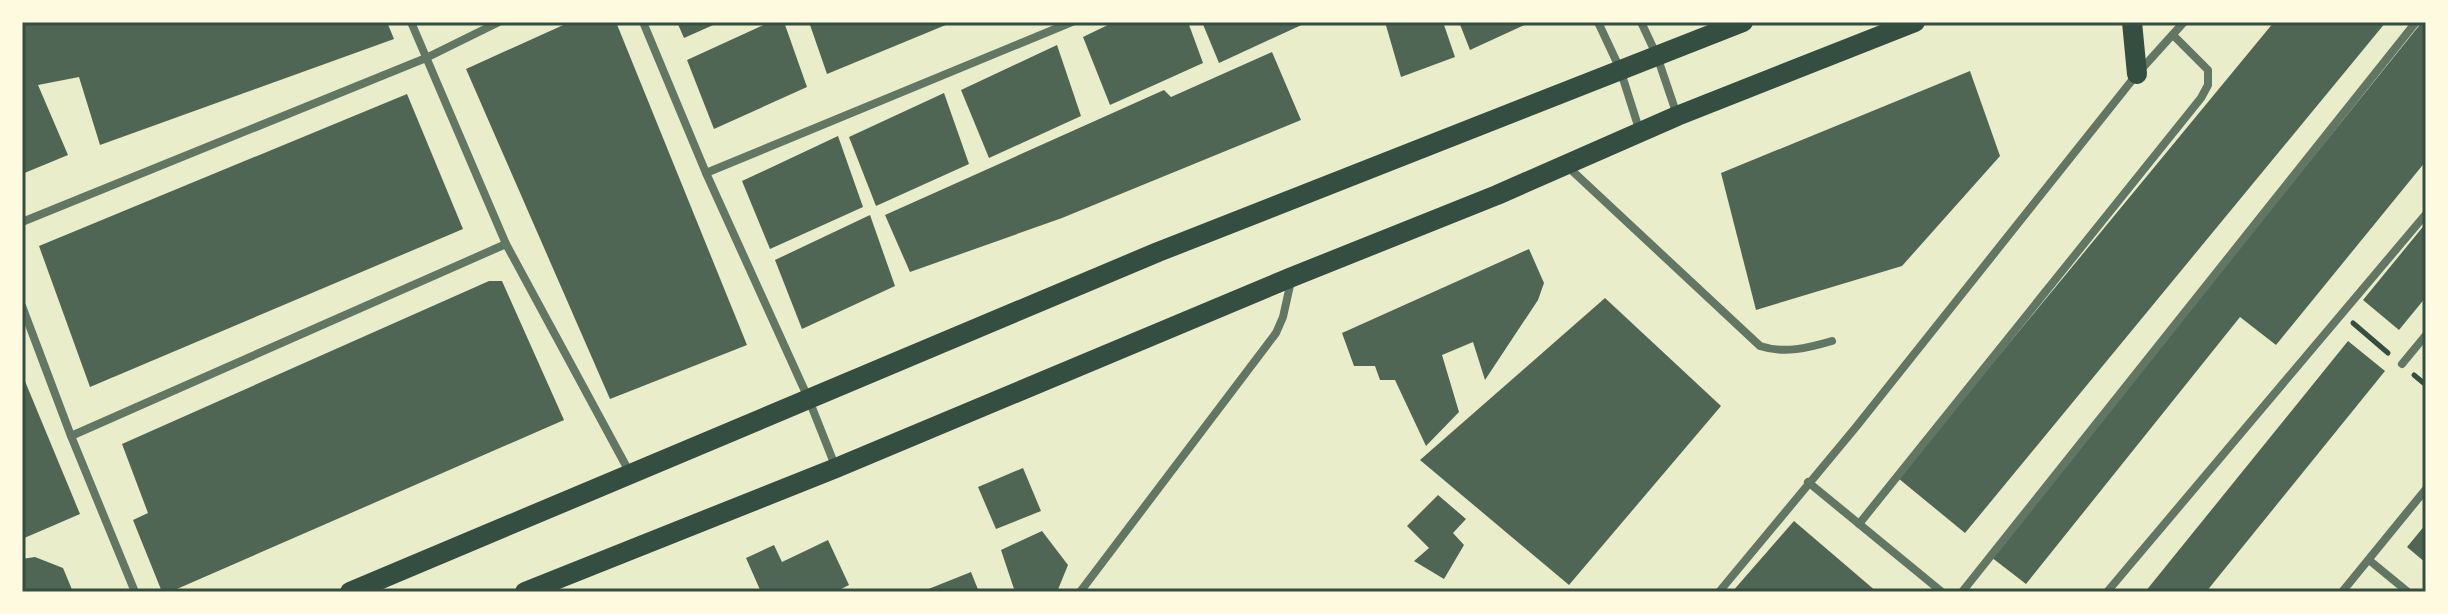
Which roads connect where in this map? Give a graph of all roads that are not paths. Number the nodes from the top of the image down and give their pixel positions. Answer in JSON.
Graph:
{"nodes":[{"id":1,"x":411,"y":22,"type":"edge"},
{"id":2,"x":499,"y":22,"type":"edge"},
{"id":3,"x":643,"y":22,"type":"edge"},
{"id":4,"x":1072,"y":22,"type":"edge"},
{"id":5,"x":1598,"y":22,"type":"edge"},
{"id":6,"x":1641,"y":22,"type":"edge"},
{"id":7,"x":1743,"y":22,"type":"edge"},
{"id":8,"x":1915,"y":22,"type":"edge"},
{"id":9,"x":2132,"y":22,"type":"edge"},
{"id":10,"x":2174,"y":22,"type":"edge"},
{"id":11,"x":2184,"y":22,"type":"edge"},
{"id":12,"x":2416,"y":22,"type":"edge"},
{"id":13,"x":2173,"y":35,"type":"junction"},
{"id":14,"x":1657,"y":56,"type":"junction"},
{"id":15,"x":426,"y":58,"type":"junction"},
{"id":16,"x":1620,"y":69,"type":"junction"},
{"id":17,"x":2137,"y":74,"type":"junction"},
{"id":18,"x":1677,"y":116,"type":"junction"},
{"id":19,"x":1640,"y":132,"type":"junction"},
{"id":20,"x":1567,"y":165,"type":"junction"},
{"id":21,"x":706,"y":173,"type":"junction"},
{"id":22,"x":2426,"y":214,"type":"edge"},
{"id":23,"x":22,"y":222,"type":"edge"},
{"id":24,"x":506,"y":244,"type":"junction"},
{"id":25,"x":1292,"y":277,"type":"junction"},
{"id":26,"x":22,"y":306,"type":"edge"},
{"id":27,"x":2426,"y":335,"type":"edge"},
{"id":28,"x":1832,"y":341,"type":"dead end"},
{"id":29,"x":2402,"y":364,"type":"road end"},
{"id":30,"x":809,"y":400,"type":"junction"},
{"id":31,"x":71,"y":436,"type":"junction"},
{"id":32,"x":836,"y":468,"type":"junction"},
{"id":33,"x":631,"y":475,"type":"junction"},
{"id":34,"x":1808,"y":482,"type":"junction"},
{"id":35,"x":2426,"y":489,"type":"edge"},
{"id":36,"x":1859,"y":524,"type":"junction"},
{"id":37,"x":2369,"y":560,"type":"junction"},
{"id":38,"x":135,"y":592,"type":"edge"},
{"id":39,"x":350,"y":592,"type":"edge"},
{"id":40,"x":525,"y":592,"type":"edge"},
{"id":41,"x":1080,"y":592,"type":"edge"},
{"id":42,"x":1719,"y":592,"type":"edge"},
{"id":43,"x":1942,"y":592,"type":"edge"},
{"id":44,"x":1962,"y":592,"type":"edge"},
{"id":45,"x":2107,"y":592,"type":"edge"},
{"id":46,"x":2342,"y":592,"type":"edge"},
{"id":47,"x":2408,"y":592,"type":"edge"}],
"edges":[{"from":1,"to":15,"type":"street"},
{"from":2,"to":15,"type":"street"},
{"from":3,"to":21,"type":"street"},
{"from":4,"to":21,"type":"street"},
{"from":5,"to":16,"type":"street"},
{"from":6,"to":14,"type":"street"},
{"from":7,"to":14,"type":"main road"},
{"from":8,"to":18,"type":"main road"},
{"from":9,"to":17,"type":"main road"},
{"from":10,"to":13,"type":"street"},
{"from":11,"to":13,"type":"street"},
{"from":12,"to":44,"type":"street"},
{"from":13,"to":17,"type":"street"},
{"from":13,"to":36,"type":"street"},
{"from":14,"to":16,"type":"main road"},
{"from":14,"to":18,"type":"street"},
{"from":15,"to":23,"type":"street"},
{"from":15,"to":24,"type":"street"},
{"from":16,"to":19,"type":"street"},
{"from":16,"to":30,"type":"main road"},
{"from":17,"to":34,"type":"street"},
{"from":18,"to":19,"type":"main road"},
{"from":19,"to":20,"type":"main road"},
{"from":20,"to":25,"type":"main road"},
{"from":20,"to":28,"type":"street"},
{"from":21,"to":30,"type":"street"},
{"from":22,"to":45,"type":"street"},
{"from":24,"to":31,"type":"street"},
{"from":24,"to":33,"type":"street"},
{"from":25,"to":32,"type":"main road"},
{"from":25,"to":41,"type":"street"},
{"from":26,"to":31,"type":"street"},
{"from":27,"to":29,"type":"street"},
{"from":30,"to":32,"type":"street"},
{"from":30,"to":33,"type":"main road"},
{"from":31,"to":38,"type":"street"},
{"from":32,"to":40,"type":"main road"},
{"from":33,"to":39,"type":"main road"},
{"from":34,"to":36,"type":"street"},
{"from":34,"to":42,"type":"street"},
{"from":35,"to":37,"type":"street"},
{"from":36,"to":43,"type":"street"},
{"from":37,"to":46,"type":"street"},
{"from":37,"to":47,"type":"street"}]}
